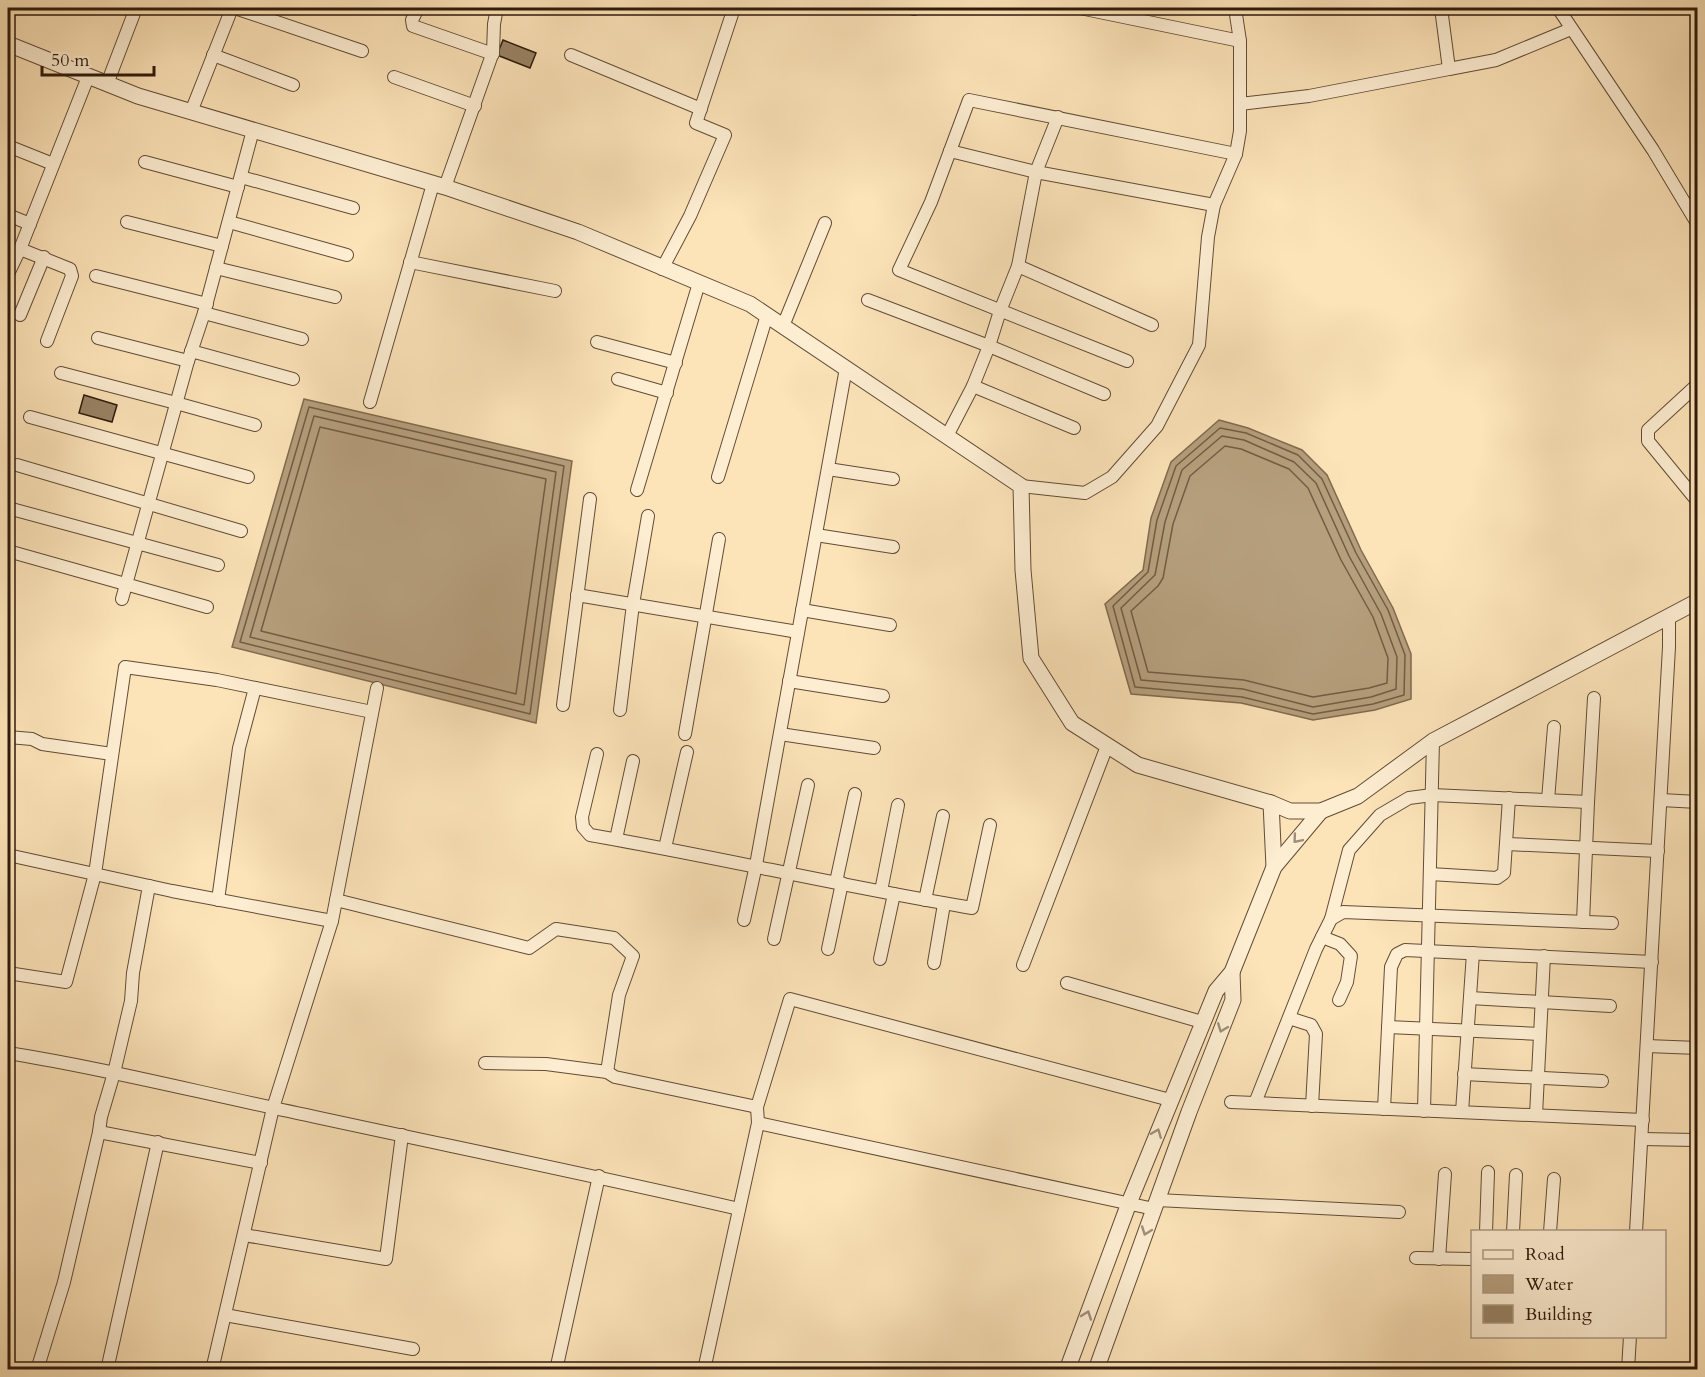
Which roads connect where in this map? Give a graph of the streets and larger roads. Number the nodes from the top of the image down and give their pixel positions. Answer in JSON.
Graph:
{"nodes":[{"id":1,"x":136,"y":8,"type":"edge"},
{"id":2,"x":234,"y":8,"type":"edge"},
{"id":3,"x":418,"y":8,"type":"edge"},
{"id":4,"x":497,"y":8,"type":"edge"},
{"id":5,"x":734,"y":8,"type":"edge"},
{"id":6,"x":1080,"y":8,"type":"edge"},
{"id":7,"x":1235,"y":8,"type":"edge"},
{"id":8,"x":1441,"y":8,"type":"edge"},
{"id":9,"x":1558,"y":8,"type":"edge"},
{"id":10,"x":1571,"y":29,"type":"junction"},
{"id":11,"x":1240,"y":41,"type":"junction"},
{"id":12,"x":8,"y":44,"type":"edge"},
{"id":13,"x":362,"y":51,"type":"dead end"},
{"id":14,"x":493,"y":54,"type":"junction"},
{"id":15,"x":213,"y":55,"type":"junction"},
{"id":16,"x":571,"y":55,"type":"dead end"},
{"id":17,"x":1449,"y":69,"type":"junction"},
{"id":18,"x":88,"y":77,"type":"junction"},
{"id":19,"x":394,"y":77,"type":"dead end"},
{"id":20,"x":107,"y":84,"type":"junction"},
{"id":21,"x":293,"y":85,"type":"dead end"},
{"id":22,"x":1240,"y":104,"type":"junction"},
{"id":23,"x":475,"y":106,"type":"junction"},
{"id":24,"x":702,"y":109,"type":"junction"},
{"id":25,"x":191,"y":112,"type":"junction"},
{"id":26,"x":1058,"y":117,"type":"junction"},
{"id":27,"x":253,"y":130,"type":"junction"},
{"id":28,"x":8,"y":146,"type":"edge"},
{"id":29,"x":950,"y":151,"type":"junction"},
{"id":30,"x":1236,"y":154,"type":"junction"},
{"id":31,"x":145,"y":162,"type":"dead end"},
{"id":32,"x":53,"y":164,"type":"junction"},
{"id":33,"x":1036,"y":172,"type":"junction"},
{"id":34,"x":240,"y":182,"type":"junction"},
{"id":35,"x":439,"y":185,"type":"junction"},
{"id":36,"x":1214,"y":205,"type":"junction"},
{"id":37,"x":353,"y":208,"type":"dead end"},
{"id":38,"x":8,"y":215,"type":"edge"},
{"id":39,"x":127,"y":222,"type":"dead end"},
{"id":40,"x":229,"y":222,"type":"junction"},
{"id":41,"x":825,"y":222,"type":"dead end"},
{"id":42,"x":30,"y":224,"type":"junction"},
{"id":43,"x":1698,"y":225,"type":"edge"},
{"id":44,"x":222,"y":246,"type":"junction"},
{"id":45,"x":20,"y":249,"type":"junction"},
{"id":46,"x":347,"y":255,"type":"dead end"},
{"id":47,"x":44,"y":258,"type":"junction"},
{"id":48,"x":410,"y":262,"type":"junction"},
{"id":49,"x":1018,"y":266,"type":"junction"},
{"id":50,"x":216,"y":268,"type":"junction"},
{"id":51,"x":662,"y":269,"type":"junction"},
{"id":52,"x":8,"y":274,"type":"edge"},
{"id":53,"x":96,"y":276,"type":"dead end"},
{"id":54,"x":699,"y":283,"type":"junction"},
{"id":55,"x":555,"y":291,"type":"dead end"},
{"id":56,"x":335,"y":297,"type":"dead end"},
{"id":57,"x":868,"y":300,"type":"dead end"},
{"id":58,"x":206,"y":308,"type":"junction"},
{"id":59,"x":1000,"y":310,"type":"junction"},
{"id":60,"x":20,"y":315,"type":"dead end"},
{"id":61,"x":767,"y":315,"type":"junction"},
{"id":62,"x":1152,"y":325,"type":"dead end"},
{"id":63,"x":783,"y":326,"type":"junction"},
{"id":64,"x":98,"y":338,"type":"dead end"},
{"id":65,"x":302,"y":339,"type":"dead end"},
{"id":66,"x":46,"y":341,"type":"dead end"},
{"id":67,"x":597,"y":342,"type":"dead end"},
{"id":68,"x":989,"y":346,"type":"junction"},
{"id":69,"x":190,"y":356,"type":"junction"},
{"id":70,"x":1127,"y":361,"type":"dead end"},
{"id":71,"x":676,"y":363,"type":"junction"},
{"id":72,"x":846,"y":368,"type":"junction"},
{"id":73,"x":61,"y":373,"type":"dead end"},
{"id":74,"x":292,"y":379,"type":"dead end"},
{"id":75,"x":618,"y":380,"type":"dead end"},
{"id":76,"x":1698,"y":384,"type":"edge"},
{"id":77,"x":973,"y":386,"type":"junction"},
{"id":78,"x":667,"y":393,"type":"junction"},
{"id":79,"x":1104,"y":394,"type":"dead end"},
{"id":80,"x":370,"y":402,"type":"dead end"},
{"id":81,"x":176,"y":403,"type":"junction"},
{"id":82,"x":30,"y":417,"type":"dead end"},
{"id":83,"x":255,"y":425,"type":"dead end"},
{"id":84,"x":1074,"y":428,"type":"dead end"},
{"id":85,"x":947,"y":436,"type":"junction"},
{"id":86,"x":163,"y":452,"type":"junction"},
{"id":87,"x":17,"y":465,"type":"dead end"},
{"id":88,"x":828,"y":469,"type":"junction"},
{"id":89,"x":248,"y":477,"type":"dead end"},
{"id":90,"x":718,"y":477,"type":"dead end"},
{"id":91,"x":892,"y":479,"type":"dead end"},
{"id":92,"x":1021,"y":486,"type":"junction"},
{"id":93,"x":637,"y":490,"type":"dead end"},
{"id":94,"x":590,"y":499,"type":"dead end"},
{"id":95,"x":1698,"y":502,"type":"edge"},
{"id":96,"x":149,"y":503,"type":"junction"},
{"id":97,"x":8,"y":508,"type":"edge"},
{"id":98,"x":648,"y":516,"type":"dead end"},
{"id":99,"x":241,"y":531,"type":"dead end"},
{"id":100,"x":816,"y":535,"type":"junction"},
{"id":101,"x":719,"y":539,"type":"dead end"},
{"id":102,"x":138,"y":544,"type":"junction"},
{"id":103,"x":894,"y":547,"type":"dead end"},
{"id":104,"x":8,"y":551,"type":"edge"},
{"id":105,"x":218,"y":565,"type":"dead end"},
{"id":106,"x":126,"y":584,"type":"junction"},
{"id":107,"x":577,"y":594,"type":"junction"},
{"id":108,"x":122,"y":599,"type":"dead end"},
{"id":109,"x":1698,"y":602,"type":"edge"},
{"id":110,"x":633,"y":604,"type":"junction"},
{"id":111,"x":207,"y":607,"type":"dead end"},
{"id":112,"x":802,"y":610,"type":"junction"},
{"id":113,"x":706,"y":616,"type":"junction"},
{"id":114,"x":1669,"y":616,"type":"junction"},
{"id":115,"x":891,"y":625,"type":"dead end"},
{"id":116,"x":798,"y":632,"type":"junction"},
{"id":117,"x":789,"y":681,"type":"junction"},
{"id":118,"x":255,"y":688,"type":"junction"},
{"id":119,"x":377,"y":688,"type":"dead end"},
{"id":120,"x":883,"y":696,"type":"dead end"},
{"id":121,"x":1594,"y":698,"type":"dead end"},
{"id":122,"x":563,"y":705,"type":"dead end"},
{"id":123,"x":620,"y":710,"type":"dead end"},
{"id":124,"x":372,"y":712,"type":"junction"},
{"id":125,"x":1554,"y":727,"type":"dead end"},
{"id":126,"x":685,"y":734,"type":"dead end"},
{"id":127,"x":780,"y":734,"type":"junction"},
{"id":128,"x":8,"y":737,"type":"edge"},
{"id":129,"x":1433,"y":741,"type":"junction"},
{"id":130,"x":1107,"y":746,"type":"junction"},
{"id":131,"x":874,"y":748,"type":"dead end"},
{"id":132,"x":687,"y":753,"type":"dead end"},
{"id":133,"x":112,"y":754,"type":"junction"},
{"id":134,"x":597,"y":754,"type":"dead end"},
{"id":135,"x":633,"y":761,"type":"dead end"},
{"id":136,"x":808,"y":785,"type":"dead end"},
{"id":137,"x":855,"y":794,"type":"dead end"},
{"id":138,"x":1432,"y":795,"type":"junction"},
{"id":139,"x":1509,"y":798,"type":"junction"},
{"id":140,"x":1548,"y":800,"type":"junction"},
{"id":141,"x":1661,"y":800,"type":"junction"},
{"id":142,"x":1588,"y":802,"type":"junction"},
{"id":143,"x":1698,"y":802,"type":"edge"},
{"id":144,"x":1271,"y":803,"type":"junction"},
{"id":145,"x":898,"y":805,"type":"dead end"},
{"id":146,"x":1321,"y":811,"type":"junction"},
{"id":147,"x":943,"y":816,"type":"dead end"},
{"id":148,"x":990,"y":825,"type":"dead end"},
{"id":149,"x":616,"y":839,"type":"junction"},
{"id":150,"x":1507,"y":844,"type":"junction"},
{"id":151,"x":665,"y":848,"type":"junction"},
{"id":152,"x":1586,"y":848,"type":"junction"},
{"id":153,"x":1658,"y":851,"type":"junction"},
{"id":154,"x":8,"y":855,"type":"edge"},
{"id":155,"x":756,"y":865,"type":"junction"},
{"id":156,"x":1274,"y":867,"type":"junction"},
{"id":157,"x":789,"y":872,"type":"junction"},
{"id":158,"x":95,"y":874,"type":"junction"},
{"id":159,"x":1430,"y":874,"type":"junction"},
{"id":160,"x":839,"y":882,"type":"junction"},
{"id":161,"x":149,"y":886,"type":"junction"},
{"id":162,"x":881,"y":891,"type":"junction"},
{"id":163,"x":894,"y":894,"type":"junction"},
{"id":164,"x":218,"y":900,"type":"junction"},
{"id":165,"x":336,"y":900,"type":"junction"},
{"id":166,"x":925,"y":900,"type":"junction"},
{"id":167,"x":944,"y":903,"type":"junction"},
{"id":168,"x":1429,"y":915,"type":"junction"},
{"id":169,"x":1331,"y":919,"type":"junction"},
{"id":170,"x":744,"y":920,"type":"dead end"},
{"id":171,"x":332,"y":921,"type":"junction"},
{"id":172,"x":1583,"y":922,"type":"junction"},
{"id":173,"x":1612,"y":923,"type":"dead end"},
{"id":174,"x":1322,"y":937,"type":"junction"},
{"id":175,"x":774,"y":939,"type":"dead end"},
{"id":176,"x":828,"y":949,"type":"dead end"},
{"id":177,"x":1428,"y":951,"type":"junction"},
{"id":178,"x":1473,"y":953,"type":"junction"},
{"id":179,"x":1544,"y":956,"type":"junction"},
{"id":180,"x":880,"y":959,"type":"dead end"},
{"id":181,"x":1652,"y":962,"type":"junction"},
{"id":182,"x":934,"y":963,"type":"dead end"},
{"id":183,"x":1023,"y":964,"type":"dead end"},
{"id":184,"x":1232,"y":972,"type":"junction"},
{"id":185,"x":8,"y":973,"type":"edge"},
{"id":186,"x":1067,"y":983,"type":"dead end"},
{"id":187,"x":1470,"y":998,"type":"junction"},
{"id":188,"x":1340,"y":1000,"type":"dead end"},
{"id":189,"x":1541,"y":1002,"type":"junction"},
{"id":190,"x":1610,"y":1006,"type":"dead end"},
{"id":191,"x":1289,"y":1018,"type":"junction"},
{"id":192,"x":1202,"y":1022,"type":"junction"},
{"id":193,"x":1388,"y":1027,"type":"junction"},
{"id":194,"x":1426,"y":1029,"type":"junction"},
{"id":195,"x":1467,"y":1031,"type":"junction"},
{"id":196,"x":1540,"y":1034,"type":"junction"},
{"id":197,"x":1647,"y":1046,"type":"junction"},
{"id":198,"x":1698,"y":1048,"type":"edge"},
{"id":199,"x":8,"y":1053,"type":"edge"},
{"id":200,"x":485,"y":1063,"type":"dead end"},
{"id":201,"x":607,"y":1072,"type":"junction"},
{"id":202,"x":114,"y":1073,"type":"junction"},
{"id":203,"x":1464,"y":1074,"type":"junction"},
{"id":204,"x":1537,"y":1078,"type":"junction"},
{"id":205,"x":1602,"y":1081,"type":"dead end"},
{"id":206,"x":1170,"y":1100,"type":"junction"},
{"id":207,"x":1231,"y":1102,"type":"dead end"},
{"id":208,"x":1255,"y":1103,"type":"junction"},
{"id":209,"x":1312,"y":1106,"type":"junction"},
{"id":210,"x":757,"y":1107,"type":"junction"},
{"id":211,"x":273,"y":1108,"type":"junction"},
{"id":212,"x":1384,"y":1109,"type":"junction"},
{"id":213,"x":1424,"y":1111,"type":"junction"},
{"id":214,"x":1462,"y":1112,"type":"junction"},
{"id":215,"x":1536,"y":1115,"type":"junction"},
{"id":216,"x":1643,"y":1120,"type":"junction"},
{"id":217,"x":758,"y":1124,"type":"junction"},
{"id":218,"x":99,"y":1132,"type":"junction"},
{"id":219,"x":402,"y":1135,"type":"junction"},
{"id":220,"x":1698,"y":1138,"type":"edge"},
{"id":221,"x":1642,"y":1139,"type":"junction"},
{"id":222,"x":158,"y":1142,"type":"junction"},
{"id":223,"x":261,"y":1163,"type":"junction"},
{"id":224,"x":1488,"y":1172,"type":"dead end"},
{"id":225,"x":1445,"y":1174,"type":"dead end"},
{"id":226,"x":1516,"y":1175,"type":"dead end"},
{"id":227,"x":599,"y":1176,"type":"junction"},
{"id":228,"x":1554,"y":1179,"type":"dead end"},
{"id":229,"x":1129,"y":1203,"type":"junction"},
{"id":230,"x":1156,"y":1204,"type":"junction"},
{"id":231,"x":739,"y":1209,"type":"junction"},
{"id":232,"x":1399,"y":1212,"type":"dead end"},
{"id":233,"x":1486,"y":1230,"type":"edge"},
{"id":234,"x":1513,"y":1230,"type":"edge"},
{"id":235,"x":1550,"y":1230,"type":"edge"},
{"id":236,"x":1636,"y":1230,"type":"edge"},
{"id":237,"x":244,"y":1235,"type":"junction"},
{"id":238,"x":1416,"y":1258,"type":"dead end"},
{"id":239,"x":1439,"y":1259,"type":"junction"},
{"id":240,"x":1471,"y":1259,"type":"edge"},
{"id":241,"x":225,"y":1315,"type":"junction"},
{"id":242,"x":1630,"y":1338,"type":"edge"},
{"id":243,"x":413,"y":1349,"type":"dead end"},
{"id":244,"x":1068,"y":1369,"type":"edge"},
{"id":245,"x":37,"y":1370,"type":"edge"},
{"id":246,"x":107,"y":1370,"type":"edge"},
{"id":247,"x":213,"y":1370,"type":"edge"},
{"id":248,"x":556,"y":1370,"type":"edge"},
{"id":249,"x":704,"y":1370,"type":"edge"},
{"id":250,"x":1096,"y":1370,"type":"edge"},
{"id":251,"x":1628,"y":1370,"type":"edge"}],
"edges":[{"from":1,"to":20,"type":"street"},
{"from":2,"to":13,"type":"street"},
{"from":2,"to":15,"type":"street"},
{"from":3,"to":14,"type":"street"},
{"from":4,"to":14,"type":"street"},
{"from":5,"to":24,"type":"street"},
{"from":6,"to":11,"type":"street"},
{"from":7,"to":11,"type":"street"},
{"from":8,"to":17,"type":"street"},
{"from":9,"to":10,"type":"street"},
{"from":10,"to":17,"type":"street"},
{"from":10,"to":43,"type":"street"},
{"from":11,"to":22,"type":"street"},
{"from":12,"to":18,"type":"street"},
{"from":14,"to":23,"type":"street"},
{"from":15,"to":21,"type":"street"},
{"from":15,"to":25,"type":"street"},
{"from":16,"to":24,"type":"street"},
{"from":17,"to":22,"type":"street"},
{"from":18,"to":20,"type":"street"},
{"from":18,"to":32,"type":"street"},
{"from":19,"to":23,"type":"street"},
{"from":20,"to":25,"type":"street"},
{"from":22,"to":30,"type":"street"},
{"from":23,"to":35,"type":"street"},
{"from":24,"to":51,"type":"street"},
{"from":25,"to":27,"type":"street"},
{"from":26,"to":29,"type":"street"},
{"from":26,"to":30,"type":"street"},
{"from":26,"to":33,"type":"street"},
{"from":27,"to":34,"type":"street"},
{"from":27,"to":35,"type":"street"},
{"from":28,"to":32,"type":"street"},
{"from":29,"to":33,"type":"street"},
{"from":29,"to":59,"type":"street"},
{"from":30,"to":36,"type":"street"},
{"from":31,"to":34,"type":"street"},
{"from":32,"to":42,"type":"street"},
{"from":33,"to":36,"type":"street"},
{"from":33,"to":49,"type":"street"},
{"from":34,"to":37,"type":"street"},
{"from":34,"to":40,"type":"street"},
{"from":35,"to":48,"type":"street"},
{"from":35,"to":51,"type":"street"},
{"from":36,"to":92,"type":"street"},
{"from":38,"to":42,"type":"street"},
{"from":39,"to":44,"type":"street"},
{"from":40,"to":44,"type":"street"},
{"from":40,"to":46,"type":"street"},
{"from":41,"to":63,"type":"street"},
{"from":42,"to":45,"type":"street"},
{"from":44,"to":50,"type":"street"},
{"from":45,"to":47,"type":"street"},
{"from":45,"to":52,"type":"street"},
{"from":47,"to":60,"type":"street"},
{"from":47,"to":66,"type":"street"},
{"from":48,"to":55,"type":"street"},
{"from":48,"to":80,"type":"street"},
{"from":49,"to":59,"type":"street"},
{"from":49,"to":62,"type":"street"},
{"from":50,"to":56,"type":"street"},
{"from":50,"to":58,"type":"street"},
{"from":51,"to":54,"type":"street"},
{"from":53,"to":58,"type":"street"},
{"from":54,"to":61,"type":"street"},
{"from":54,"to":71,"type":"street"},
{"from":57,"to":68,"type":"street"},
{"from":58,"to":65,"type":"street"},
{"from":58,"to":69,"type":"street"},
{"from":59,"to":68,"type":"street"},
{"from":59,"to":70,"type":"street"},
{"from":61,"to":63,"type":"street"},
{"from":61,"to":90,"type":"street"},
{"from":63,"to":72,"type":"street"},
{"from":64,"to":69,"type":"street"},
{"from":67,"to":71,"type":"street"},
{"from":68,"to":77,"type":"street"},
{"from":68,"to":79,"type":"street"},
{"from":69,"to":74,"type":"street"},
{"from":69,"to":81,"type":"street"},
{"from":71,"to":78,"type":"street"},
{"from":72,"to":85,"type":"street"},
{"from":72,"to":88,"type":"street"},
{"from":73,"to":81,"type":"street"},
{"from":75,"to":78,"type":"street"},
{"from":76,"to":95,"type":"street"},
{"from":77,"to":84,"type":"street"},
{"from":77,"to":85,"type":"street"},
{"from":78,"to":93,"type":"street"},
{"from":81,"to":83,"type":"street"},
{"from":81,"to":86,"type":"street"},
{"from":82,"to":86,"type":"street"},
{"from":85,"to":92,"type":"street"},
{"from":86,"to":89,"type":"street"},
{"from":86,"to":96,"type":"street"},
{"from":87,"to":96,"type":"street"},
{"from":88,"to":91,"type":"street"},
{"from":88,"to":100,"type":"street"},
{"from":92,"to":130,"type":"street"},
{"from":94,"to":107,"type":"street"},
{"from":96,"to":99,"type":"street"},
{"from":96,"to":102,"type":"street"},
{"from":97,"to":102,"type":"street"},
{"from":98,"to":110,"type":"street"},
{"from":100,"to":103,"type":"street"},
{"from":100,"to":112,"type":"street"},
{"from":101,"to":113,"type":"street"},
{"from":102,"to":105,"type":"street"},
{"from":102,"to":106,"type":"street"},
{"from":104,"to":106,"type":"street"},
{"from":106,"to":108,"type":"street"},
{"from":106,"to":111,"type":"street"},
{"from":107,"to":110,"type":"street"},
{"from":107,"to":122,"type":"street"},
{"from":109,"to":114,"type":"street"},
{"from":110,"to":113,"type":"street"},
{"from":110,"to":123,"type":"street"},
{"from":112,"to":115,"type":"street"},
{"from":112,"to":116,"type":"street"},
{"from":113,"to":116,"type":"street"},
{"from":113,"to":126,"type":"street"},
{"from":114,"to":129,"type":"street"},
{"from":114,"to":141,"type":"street"},
{"from":116,"to":117,"type":"street"},
{"from":117,"to":120,"type":"street"},
{"from":117,"to":127,"type":"street"},
{"from":118,"to":124,"type":"street"},
{"from":118,"to":133,"type":"street"},
{"from":118,"to":164,"type":"street"},
{"from":119,"to":124,"type":"street"},
{"from":121,"to":142,"type":"street"},
{"from":124,"to":165,"type":"street"},
{"from":125,"to":140,"type":"street"},
{"from":127,"to":131,"type":"street"},
{"from":127,"to":155,"type":"street"},
{"from":128,"to":133,"type":"street"},
{"from":129,"to":138,"type":"street"},
{"from":129,"to":146,"type":"street"},
{"from":130,"to":144,"type":"street"},
{"from":130,"to":183,"type":"street"},
{"from":132,"to":151,"type":"street"},
{"from":133,"to":158,"type":"street"},
{"from":134,"to":149,"type":"street"},
{"from":135,"to":149,"type":"street"},
{"from":136,"to":157,"type":"street"},
{"from":137,"to":160,"type":"street"},
{"from":138,"to":139,"type":"street"},
{"from":138,"to":159,"type":"street"},
{"from":138,"to":169,"type":"street"},
{"from":139,"to":140,"type":"street"},
{"from":139,"to":150,"type":"street"},
{"from":140,"to":142,"type":"street"},
{"from":141,"to":143,"type":"street"},
{"from":141,"to":153,"type":"street"},
{"from":142,"to":152,"type":"street"},
{"from":144,"to":146,"type":"street"},
{"from":144,"to":156,"type":"street"},
{"from":145,"to":162,"type":"street"},
{"from":146,"to":156,"type":"street","one_way":true},
{"from":147,"to":166,"type":"street"},
{"from":148,"to":167,"type":"street"},
{"from":149,"to":151,"type":"street"},
{"from":150,"to":152,"type":"street"},
{"from":150,"to":159,"type":"street"},
{"from":151,"to":155,"type":"street"},
{"from":152,"to":153,"type":"street"},
{"from":152,"to":172,"type":"street"},
{"from":153,"to":181,"type":"street"},
{"from":154,"to":158,"type":"street"},
{"from":155,"to":157,"type":"street"},
{"from":155,"to":170,"type":"street"},
{"from":156,"to":184,"type":"street"},
{"from":157,"to":160,"type":"street"},
{"from":157,"to":175,"type":"street"},
{"from":158,"to":161,"type":"street"},
{"from":158,"to":185,"type":"street"},
{"from":159,"to":168,"type":"street"},
{"from":160,"to":162,"type":"street"},
{"from":160,"to":176,"type":"street"},
{"from":161,"to":164,"type":"street"},
{"from":161,"to":202,"type":"street"},
{"from":162,"to":163,"type":"street"},
{"from":163,"to":166,"type":"street"},
{"from":163,"to":180,"type":"street"},
{"from":164,"to":171,"type":"street"},
{"from":165,"to":171,"type":"street"},
{"from":165,"to":201,"type":"street"},
{"from":166,"to":167,"type":"street"},
{"from":167,"to":182,"type":"street"},
{"from":168,"to":169,"type":"street"},
{"from":168,"to":172,"type":"street"},
{"from":168,"to":177,"type":"street"},
{"from":169,"to":174,"type":"street"},
{"from":171,"to":211,"type":"street"},
{"from":172,"to":173,"type":"street"},
{"from":174,"to":188,"type":"street"},
{"from":174,"to":191,"type":"street"},
{"from":177,"to":178,"type":"street"},
{"from":177,"to":193,"type":"street"},
{"from":177,"to":194,"type":"street"},
{"from":178,"to":179,"type":"street"},
{"from":178,"to":187,"type":"street"},
{"from":179,"to":181,"type":"street"},
{"from":179,"to":189,"type":"street"},
{"from":181,"to":197,"type":"street"},
{"from":184,"to":192,"type":"street"},
{"from":184,"to":230,"type":"street","one_way":true},
{"from":186,"to":192,"type":"street"},
{"from":187,"to":189,"type":"street"},
{"from":187,"to":195,"type":"street"},
{"from":189,"to":190,"type":"street"},
{"from":189,"to":196,"type":"street"},
{"from":191,"to":208,"type":"street"},
{"from":191,"to":209,"type":"street"},
{"from":192,"to":206,"type":"street"},
{"from":193,"to":194,"type":"street"},
{"from":193,"to":212,"type":"street"},
{"from":194,"to":195,"type":"street"},
{"from":194,"to":213,"type":"street"},
{"from":195,"to":196,"type":"street"},
{"from":195,"to":203,"type":"street"},
{"from":196,"to":204,"type":"street"},
{"from":197,"to":198,"type":"street"},
{"from":197,"to":216,"type":"street"},
{"from":199,"to":202,"type":"street"},
{"from":200,"to":201,"type":"street"},
{"from":201,"to":210,"type":"street"},
{"from":202,"to":211,"type":"street"},
{"from":202,"to":218,"type":"street"},
{"from":203,"to":204,"type":"street"},
{"from":203,"to":214,"type":"street"},
{"from":204,"to":205,"type":"street"},
{"from":204,"to":215,"type":"street"},
{"from":206,"to":210,"type":"street"},
{"from":229,"to":206,"type":"street","one_way":true},
{"from":207,"to":208,"type":"street"},
{"from":208,"to":209,"type":"street"},
{"from":209,"to":212,"type":"street"},
{"from":210,"to":217,"type":"street"},
{"from":211,"to":219,"type":"street"},
{"from":211,"to":223,"type":"street"},
{"from":212,"to":213,"type":"street"},
{"from":213,"to":214,"type":"street"},
{"from":214,"to":215,"type":"street"},
{"from":215,"to":216,"type":"street"},
{"from":216,"to":221,"type":"street"},
{"from":217,"to":229,"type":"street"},
{"from":217,"to":231,"type":"street"},
{"from":218,"to":222,"type":"street"},
{"from":218,"to":245,"type":"street"},
{"from":219,"to":227,"type":"street"},
{"from":219,"to":237,"type":"street"},
{"from":220,"to":221,"type":"street"},
{"from":221,"to":236,"type":"street"},
{"from":222,"to":223,"type":"street"},
{"from":222,"to":246,"type":"street"},
{"from":223,"to":237,"type":"street"},
{"from":224,"to":233,"type":"street"},
{"from":225,"to":239,"type":"street"},
{"from":226,"to":234,"type":"street"},
{"from":227,"to":231,"type":"street"},
{"from":227,"to":248,"type":"street"},
{"from":228,"to":235,"type":"street"},
{"from":229,"to":230,"type":"street"},
{"from":244,"to":229,"type":"street","one_way":true},
{"from":230,"to":232,"type":"street"},
{"from":230,"to":250,"type":"street","one_way":true},
{"from":231,"to":249,"type":"street"},
{"from":237,"to":241,"type":"street"},
{"from":238,"to":239,"type":"street"},
{"from":239,"to":240,"type":"street"},
{"from":241,"to":243,"type":"street"},
{"from":241,"to":247,"type":"street"},
{"from":242,"to":251,"type":"street"}]}
